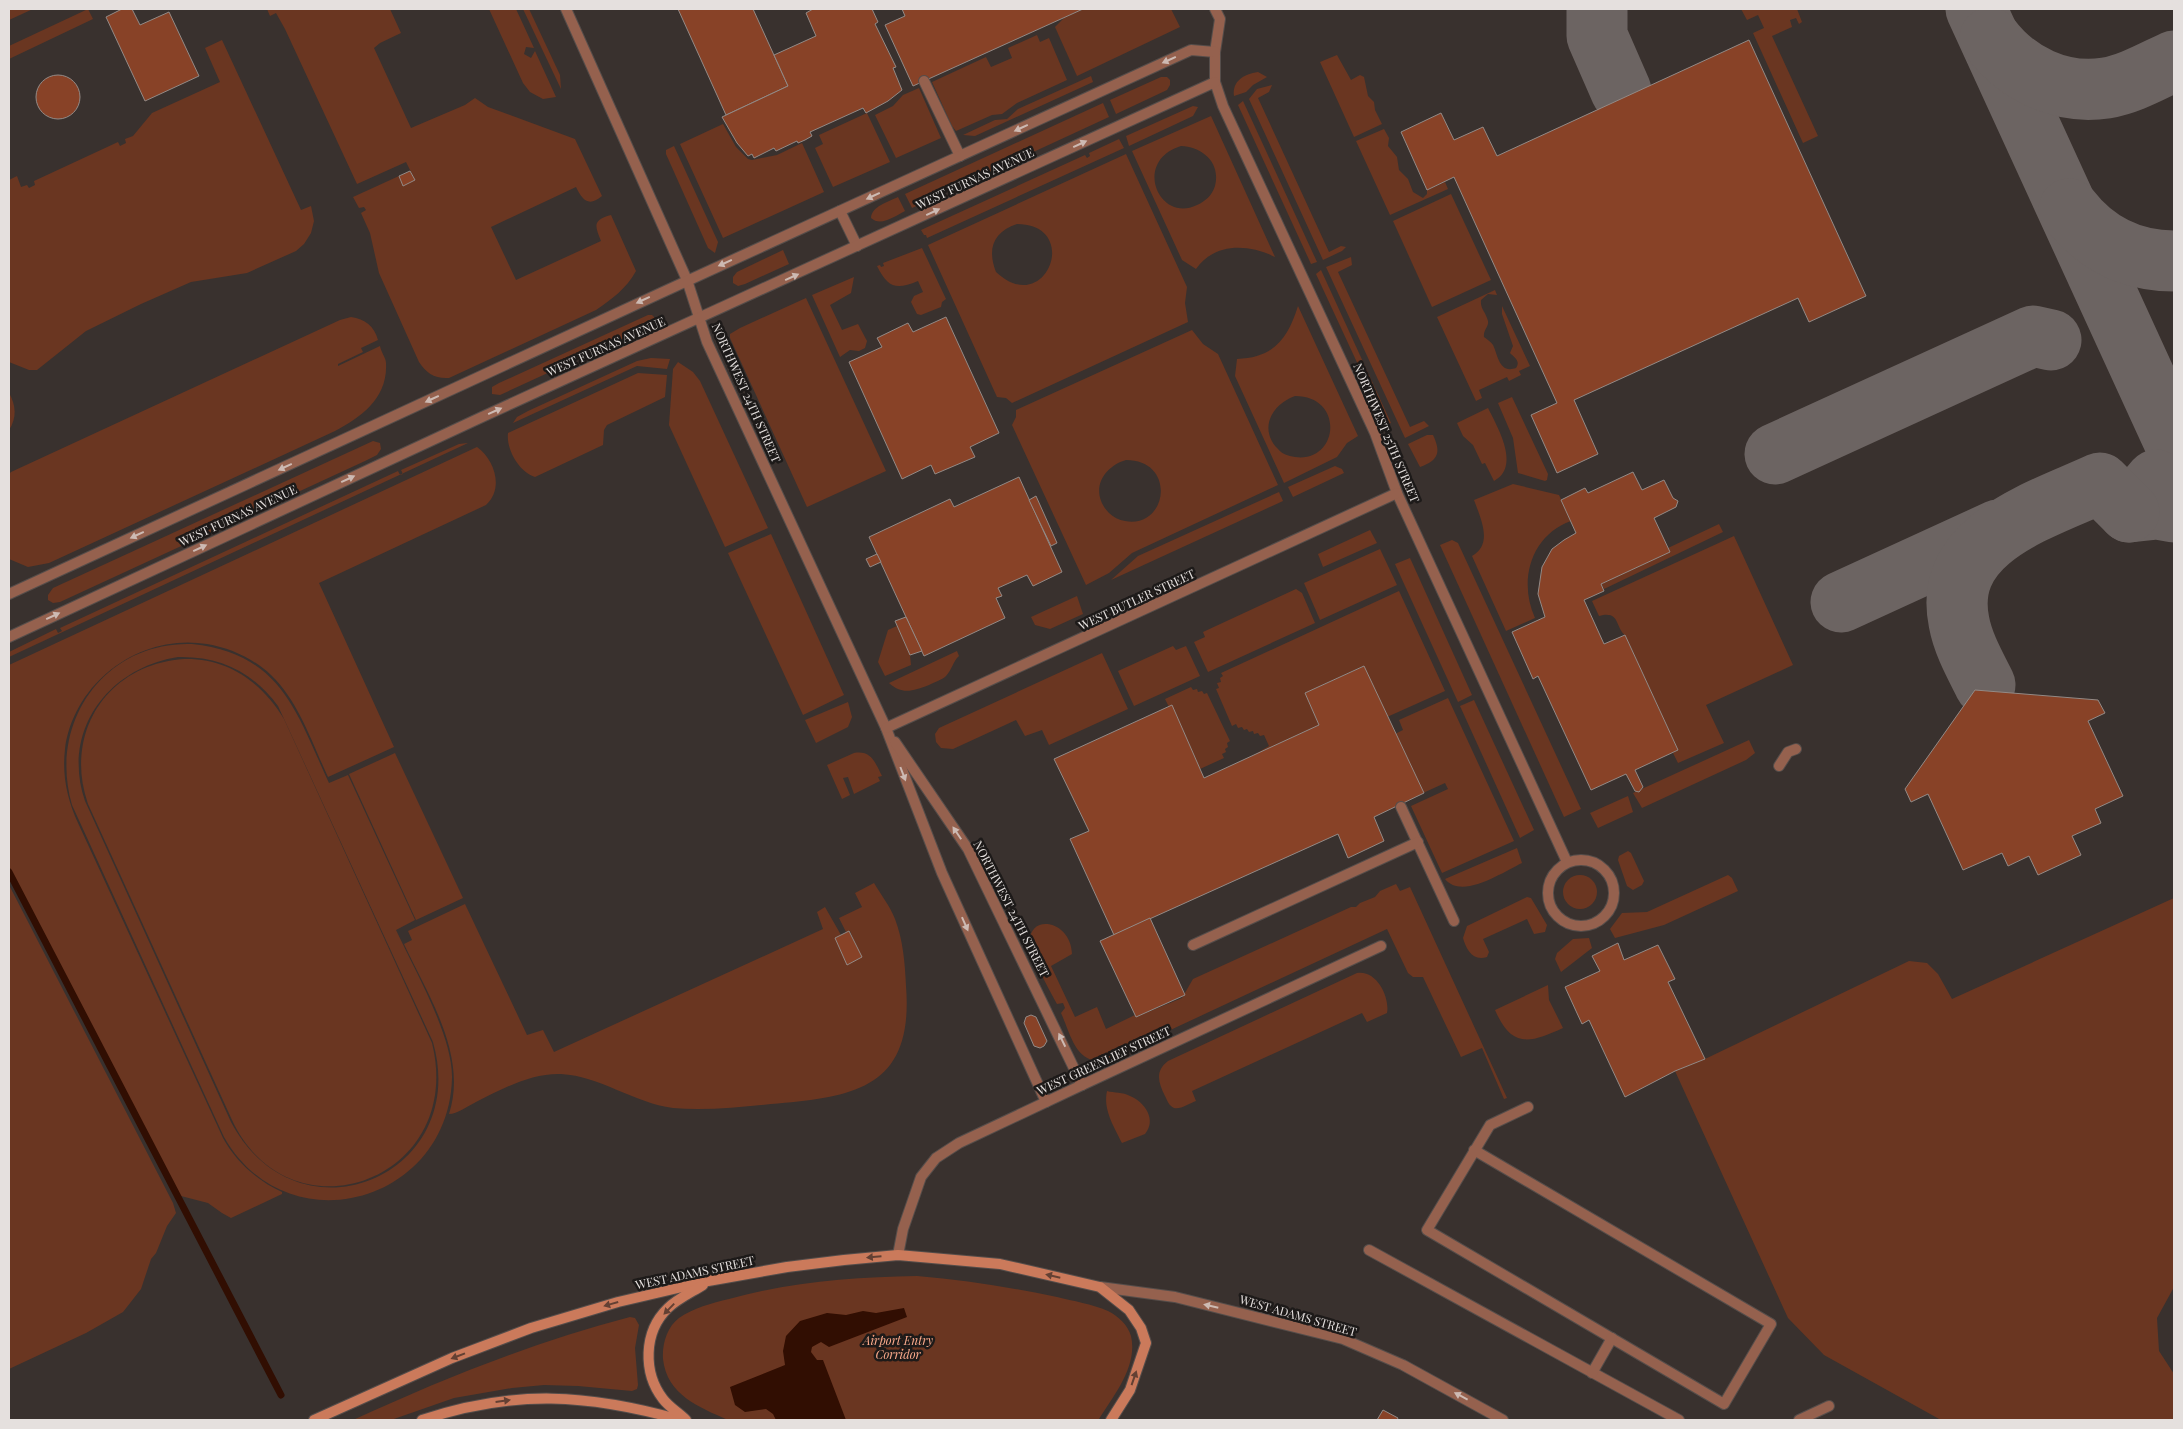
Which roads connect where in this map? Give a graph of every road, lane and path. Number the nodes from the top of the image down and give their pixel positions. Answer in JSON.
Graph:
{"nodes":[{"id":1,"x":566,"y":9,"type":"edge"},
{"id":2,"x":1215,"y":9,"type":"edge"},
{"id":3,"x":1215,"y":52,"type":"junction"},
{"id":4,"x":924,"y":81,"type":"dead end"},
{"id":5,"x":1215,"y":82,"type":"junction"},
{"id":6,"x":960,"y":156,"type":"junction"},
{"id":7,"x":840,"y":211,"type":"junction"},
{"id":8,"x":856,"y":246,"type":"junction"},
{"id":9,"x":687,"y":280,"type":"junction"},
{"id":10,"x":699,"y":318,"type":"junction"},
{"id":11,"x":1397,"y":493,"type":"junction"},
{"id":12,"x":9,"y":594,"type":"edge"},
{"id":13,"x":9,"y":637,"type":"edge"},
{"id":14,"x":886,"y":728,"type":"junction"},
{"id":15,"x":1796,"y":749,"type":"dead end"},
{"id":16,"x":1779,"y":766,"type":"dead end"},
{"id":17,"x":1401,"y":806,"type":"dead end"},
{"id":18,"x":1418,"y":842,"type":"junction"},
{"id":19,"x":1567,"y":862,"type":"junction"},
{"id":20,"x":1454,"y":921,"type":"dead end"},
{"id":21,"x":1193,"y":945,"type":"dead end"},
{"id":22,"x":1381,"y":946,"type":"dead end"},
{"id":23,"x":1082,"y":1085,"type":"junction"},
{"id":24,"x":1046,"y":1102,"type":"junction"},
{"id":25,"x":1528,"y":1107,"type":"dead end"},
{"id":26,"x":1474,"y":1150,"type":"junction"},
{"id":27,"x":1369,"y":1250,"type":"dead end"},
{"id":28,"x":898,"y":1256,"type":"junction"},
{"id":29,"x":708,"y":1281,"type":"junction"},
{"id":30,"x":1100,"y":1288,"type":"junction"},
{"id":31,"x":1612,"y":1338,"type":"junction"},
{"id":32,"x":1592,"y":1372,"type":"junction"},
{"id":33,"x":1829,"y":1406,"type":"dead end"},
{"id":34,"x":314,"y":1420,"type":"edge"},
{"id":35,"x":422,"y":1420,"type":"edge"},
{"id":36,"x":681,"y":1420,"type":"edge"},
{"id":37,"x":687,"y":1420,"type":"edge"},
{"id":38,"x":1111,"y":1420,"type":"edge"},
{"id":39,"x":1503,"y":1420,"type":"edge"},
{"id":40,"x":1679,"y":1420,"type":"edge"},
{"id":41,"x":1799,"y":1420,"type":"edge"}],
"edges":[{"from":1,"to":9,"type":"street","name":"NORTHWEST 24TH STREET"},
{"from":2,"to":3,"type":"street","name":"NORTHWEST 25TH STREET"},
{"from":3,"to":5,"type":"street","name":"NORTHWEST 25TH STREET"},
{"from":3,"to":6,"type":"street","name":"WEST FURNAS AVENUE","one_way":true},
{"from":4,"to":6,"type":"street"},
{"from":8,"to":5,"type":"street","name":"WEST FURNAS AVENUE","one_way":true},
{"from":5,"to":11,"type":"street","name":"NORTHWEST 25TH STREET"},
{"from":6,"to":7,"type":"street","name":"WEST FURNAS AVENUE","one_way":true},
{"from":7,"to":8,"type":"street"},
{"from":7,"to":9,"type":"street","name":"WEST FURNAS AVENUE","one_way":true},
{"from":10,"to":8,"type":"street","name":"WEST FURNAS AVENUE","one_way":true},
{"from":9,"to":10,"type":"street","name":"NORTHWEST 24TH STREET"},
{"from":9,"to":12,"type":"street","name":"WEST FURNAS AVENUE","one_way":true},
{"from":13,"to":10,"type":"street","name":"WEST FURNAS AVENUE","one_way":true},
{"from":10,"to":14,"type":"street","name":"NORTHWEST 24TH STREET"},
{"from":11,"to":14,"type":"street","name":"WEST BUTLER STREET"},
{"from":11,"to":19,"type":"street","name":"NORTHWEST 25TH STREET"},
{"from":23,"to":14,"type":"street","name":"NORTHWEST 24TH STREET","one_way":true},
{"from":14,"to":24,"type":"street","name":"NORTHWEST 24TH STREET","one_way":true},
{"from":15,"to":16,"type":"street"},
{"from":17,"to":18,"type":"street"},
{"from":18,"to":20,"type":"street"},
{"from":18,"to":21,"type":"street"},
{"from":19,"to":19,"type":"street"},
{"from":22,"to":23,"type":"street","name":"WEST GREENLIEF STREET"},
{"from":23,"to":24,"type":"street","name":"WEST GREENLIEF STREET"},
{"from":24,"to":28,"type":"street","name":"WEST GREENLIEF STREET"},
{"from":25,"to":26,"type":"street"},
{"from":26,"to":31,"type":"street"},
{"from":26,"to":31,"type":"street"},
{"from":27,"to":32,"type":"street"},
{"from":28,"to":29,"type":"main road","name":"WEST ADAMS STREET","one_way":true},
{"from":30,"to":28,"type":"main road","name":"WEST ADAMS STREET","one_way":true},
{"from":29,"to":34,"type":"main road","name":"WEST ADAMS STREET","one_way":true},
{"from":29,"to":37,"type":"main road","one_way":true},
{"from":38,"to":30,"type":"main road","name":"WEST ADAMS STREET","one_way":true},
{"from":39,"to":30,"type":"street","name":"WEST ADAMS STREET","one_way":true},
{"from":31,"to":32,"type":"street"},
{"from":32,"to":40,"type":"street"},
{"from":33,"to":41,"type":"street"},
{"from":35,"to":36,"type":"main road","one_way":true}]}
